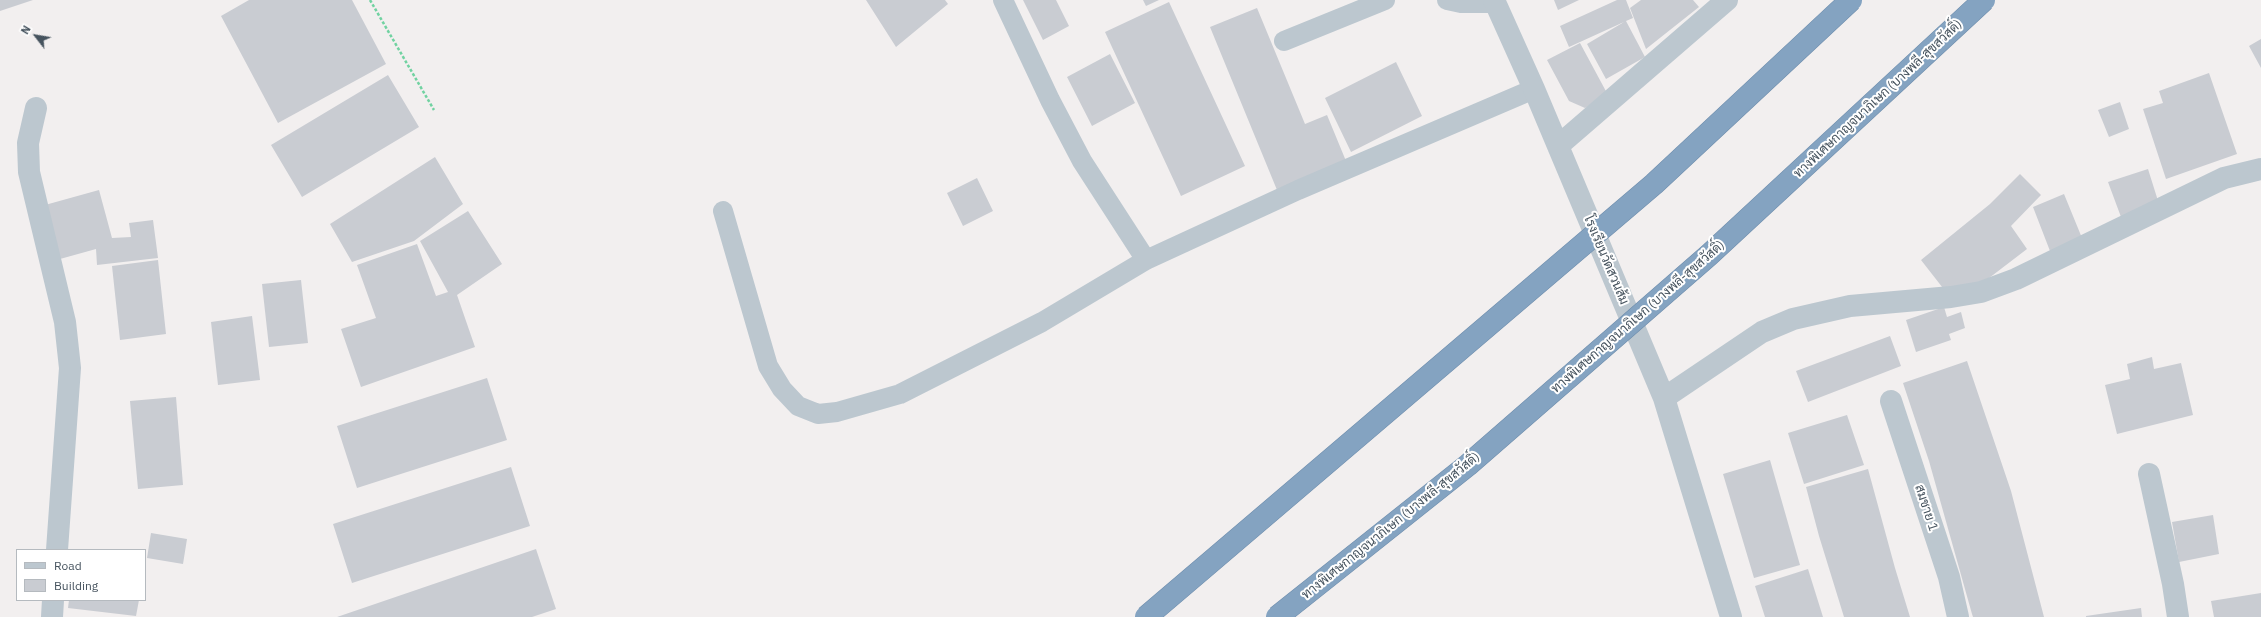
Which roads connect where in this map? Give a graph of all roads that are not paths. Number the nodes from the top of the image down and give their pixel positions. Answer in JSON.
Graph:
{"nodes":[{"id":1,"x":1003,"y":0,"type":"edge"},
{"id":2,"x":1385,"y":0,"type":"edge"},
{"id":3,"x":1447,"y":0,"type":"edge"},
{"id":4,"x":1727,"y":0,"type":"edge"},
{"id":5,"x":1851,"y":0,"type":"edge"},
{"id":6,"x":1984,"y":0,"type":"edge"},
{"id":7,"x":1495,"y":2,"type":"edge"},
{"id":8,"x":1284,"y":41,"type":"dead end"},
{"id":9,"x":1534,"y":89,"type":"junction"},
{"id":10,"x":36,"y":108,"type":"dead end"},
{"id":11,"x":1558,"y":146,"type":"junction"},
{"id":12,"x":2261,"y":169,"type":"edge"},
{"id":13,"x":723,"y":211,"type":"dead end"},
{"id":14,"x":1146,"y":260,"type":"junction"},
{"id":15,"x":1664,"y":398,"type":"junction"},
{"id":16,"x":1891,"y":401,"type":"dead end"},
{"id":17,"x":2149,"y":474,"type":"dead end"},
{"id":18,"x":57,"y":549,"type":"edge"},
{"id":19,"x":53,"y":601,"type":"edge"},
{"id":20,"x":52,"y":617,"type":"edge"},
{"id":21,"x":1146,"y":617,"type":"edge"},
{"id":22,"x":1278,"y":617,"type":"edge"},
{"id":23,"x":1731,"y":617,"type":"edge"},
{"id":24,"x":1958,"y":617,"type":"edge"},
{"id":25,"x":2178,"y":617,"type":"edge"}],
"edges":[{"from":1,"to":14,"type":"lane"},
{"from":2,"to":8,"type":"lane"},
{"from":3,"to":7,"type":"lane"},
{"from":4,"to":11,"type":"street"},
{"from":5,"to":21,"type":"highway","bridge":true},
{"from":6,"to":22,"type":"highway","name":"ทางพิเศษกาญจนาภิเษก (บางพลี-สุขสวัสดิ์)","bridge":true},
{"from":7,"to":9,"type":"street","name":"โรงเรียนวัดสวนส้ม"},
{"from":9,"to":11,"type":"street","name":"โรงเรียนวัดสวนส้ม"},
{"from":9,"to":14,"type":"lane"},
{"from":10,"to":18,"type":"street"},
{"from":11,"to":15,"type":"street","name":"โรงเรียนวัดสวนส้ม"},
{"from":12,"to":15,"type":"street"},
{"from":13,"to":14,"type":"lane"},
{"from":15,"to":23,"type":"street","name":"โรงเรียนวัดสวนส้ม"},
{"from":16,"to":24,"type":"street","name":"สมชาย 1"},
{"from":17,"to":25,"type":"street"},
{"from":19,"to":20,"type":"street"}]}
